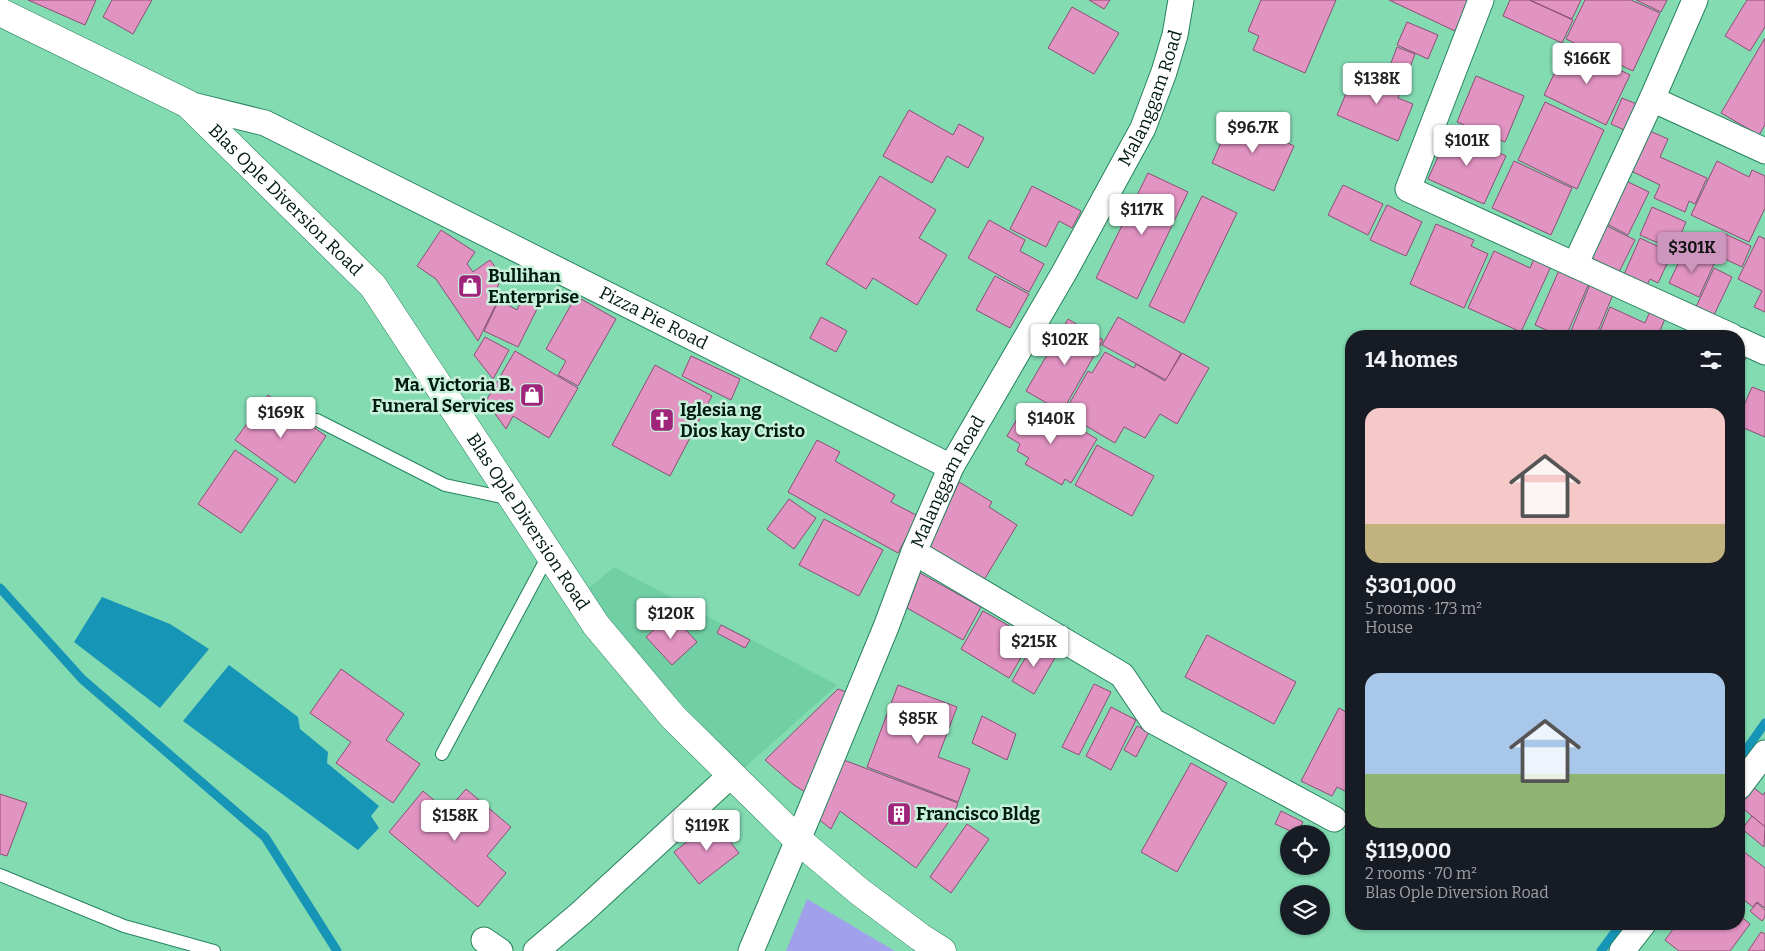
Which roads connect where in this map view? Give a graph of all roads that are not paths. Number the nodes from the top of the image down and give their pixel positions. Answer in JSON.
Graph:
{"nodes":[{"id":1,"x":1181,"y":0,"type":"edge"},
{"id":2,"x":1481,"y":0,"type":"edge"},
{"id":3,"x":1695,"y":0,"type":"edge"},
{"id":4,"x":0,"y":12,"type":"edge"},
{"id":5,"x":1652,"y":100,"type":"junction"},
{"id":6,"x":188,"y":104,"type":"junction"},
{"id":7,"x":1765,"y":151,"type":"edge"},
{"id":8,"x":1575,"y":265,"type":"junction"},
{"id":9,"x":1718,"y":330,"type":"edge"},
{"id":10,"x":1745,"y":343,"type":"edge"},
{"id":11,"x":1765,"y":352,"type":"edge"},
{"id":12,"x":317,"y":420,"type":"dead end"},
{"id":13,"x":951,"y":466,"type":"junction"},
{"id":14,"x":513,"y":500,"type":"junction"},
{"id":15,"x":914,"y":552,"type":"junction"},
{"id":16,"x":549,"y":554,"type":"junction"},
{"id":17,"x":1765,"y":753,"type":"edge"},
{"id":18,"x":442,"y":754,"type":"dead end"},
{"id":19,"x":731,"y":775,"type":"junction"},
{"id":20,"x":1745,"y":779,"type":"edge"},
{"id":21,"x":1334,"y":819,"type":"dead end"},
{"id":22,"x":798,"y":840,"type":"junction"},
{"id":23,"x":0,"y":875,"type":"edge"},
{"id":24,"x":1638,"y":930,"type":"edge"},
{"id":25,"x":214,"y":951,"type":"edge"},
{"id":26,"x":536,"y":951,"type":"edge"},
{"id":27,"x":751,"y":951,"type":"edge"},
{"id":28,"x":942,"y":951,"type":"edge"},
{"id":29,"x":1622,"y":951,"type":"edge"}],
"edges":[{"from":1,"to":13,"type":"street","name":"Malanggam Road"},
{"from":2,"to":8,"type":"street"},
{"from":3,"to":5,"type":"street"},
{"from":4,"to":6,"type":"main road","name":"Blas Ople Diversion Road"},
{"from":5,"to":7,"type":"street"},
{"from":5,"to":8,"type":"street"},
{"from":6,"to":13,"type":"street","name":"Pizza Pie Road"},
{"from":6,"to":14,"type":"main road","name":"Blas Ople Diversion Road"},
{"from":8,"to":9,"type":"street"},
{"from":10,"to":11,"type":"street"},
{"from":12,"to":14,"type":"lane"},
{"from":13,"to":15,"type":"street","name":"Malanggam Road"},
{"from":14,"to":16,"type":"main road","name":"Blas Ople Diversion Road"},
{"from":15,"to":21,"type":"street"},
{"from":15,"to":22,"type":"street","name":"Malanggam Road"},
{"from":16,"to":18,"type":"lane"},
{"from":16,"to":19,"type":"main road","name":"Blas Ople Diversion Road"},
{"from":17,"to":20,"type":"street"},
{"from":19,"to":22,"type":"main road","name":"Blas Ople Diversion Road"},
{"from":19,"to":26,"type":"street"},
{"from":22,"to":27,"type":"street","name":"Malanggam Road"},
{"from":22,"to":28,"type":"main road","name":"Blas Ople Diversion Road"},
{"from":23,"to":25,"type":"lane"},
{"from":24,"to":29,"type":"street"}]}
